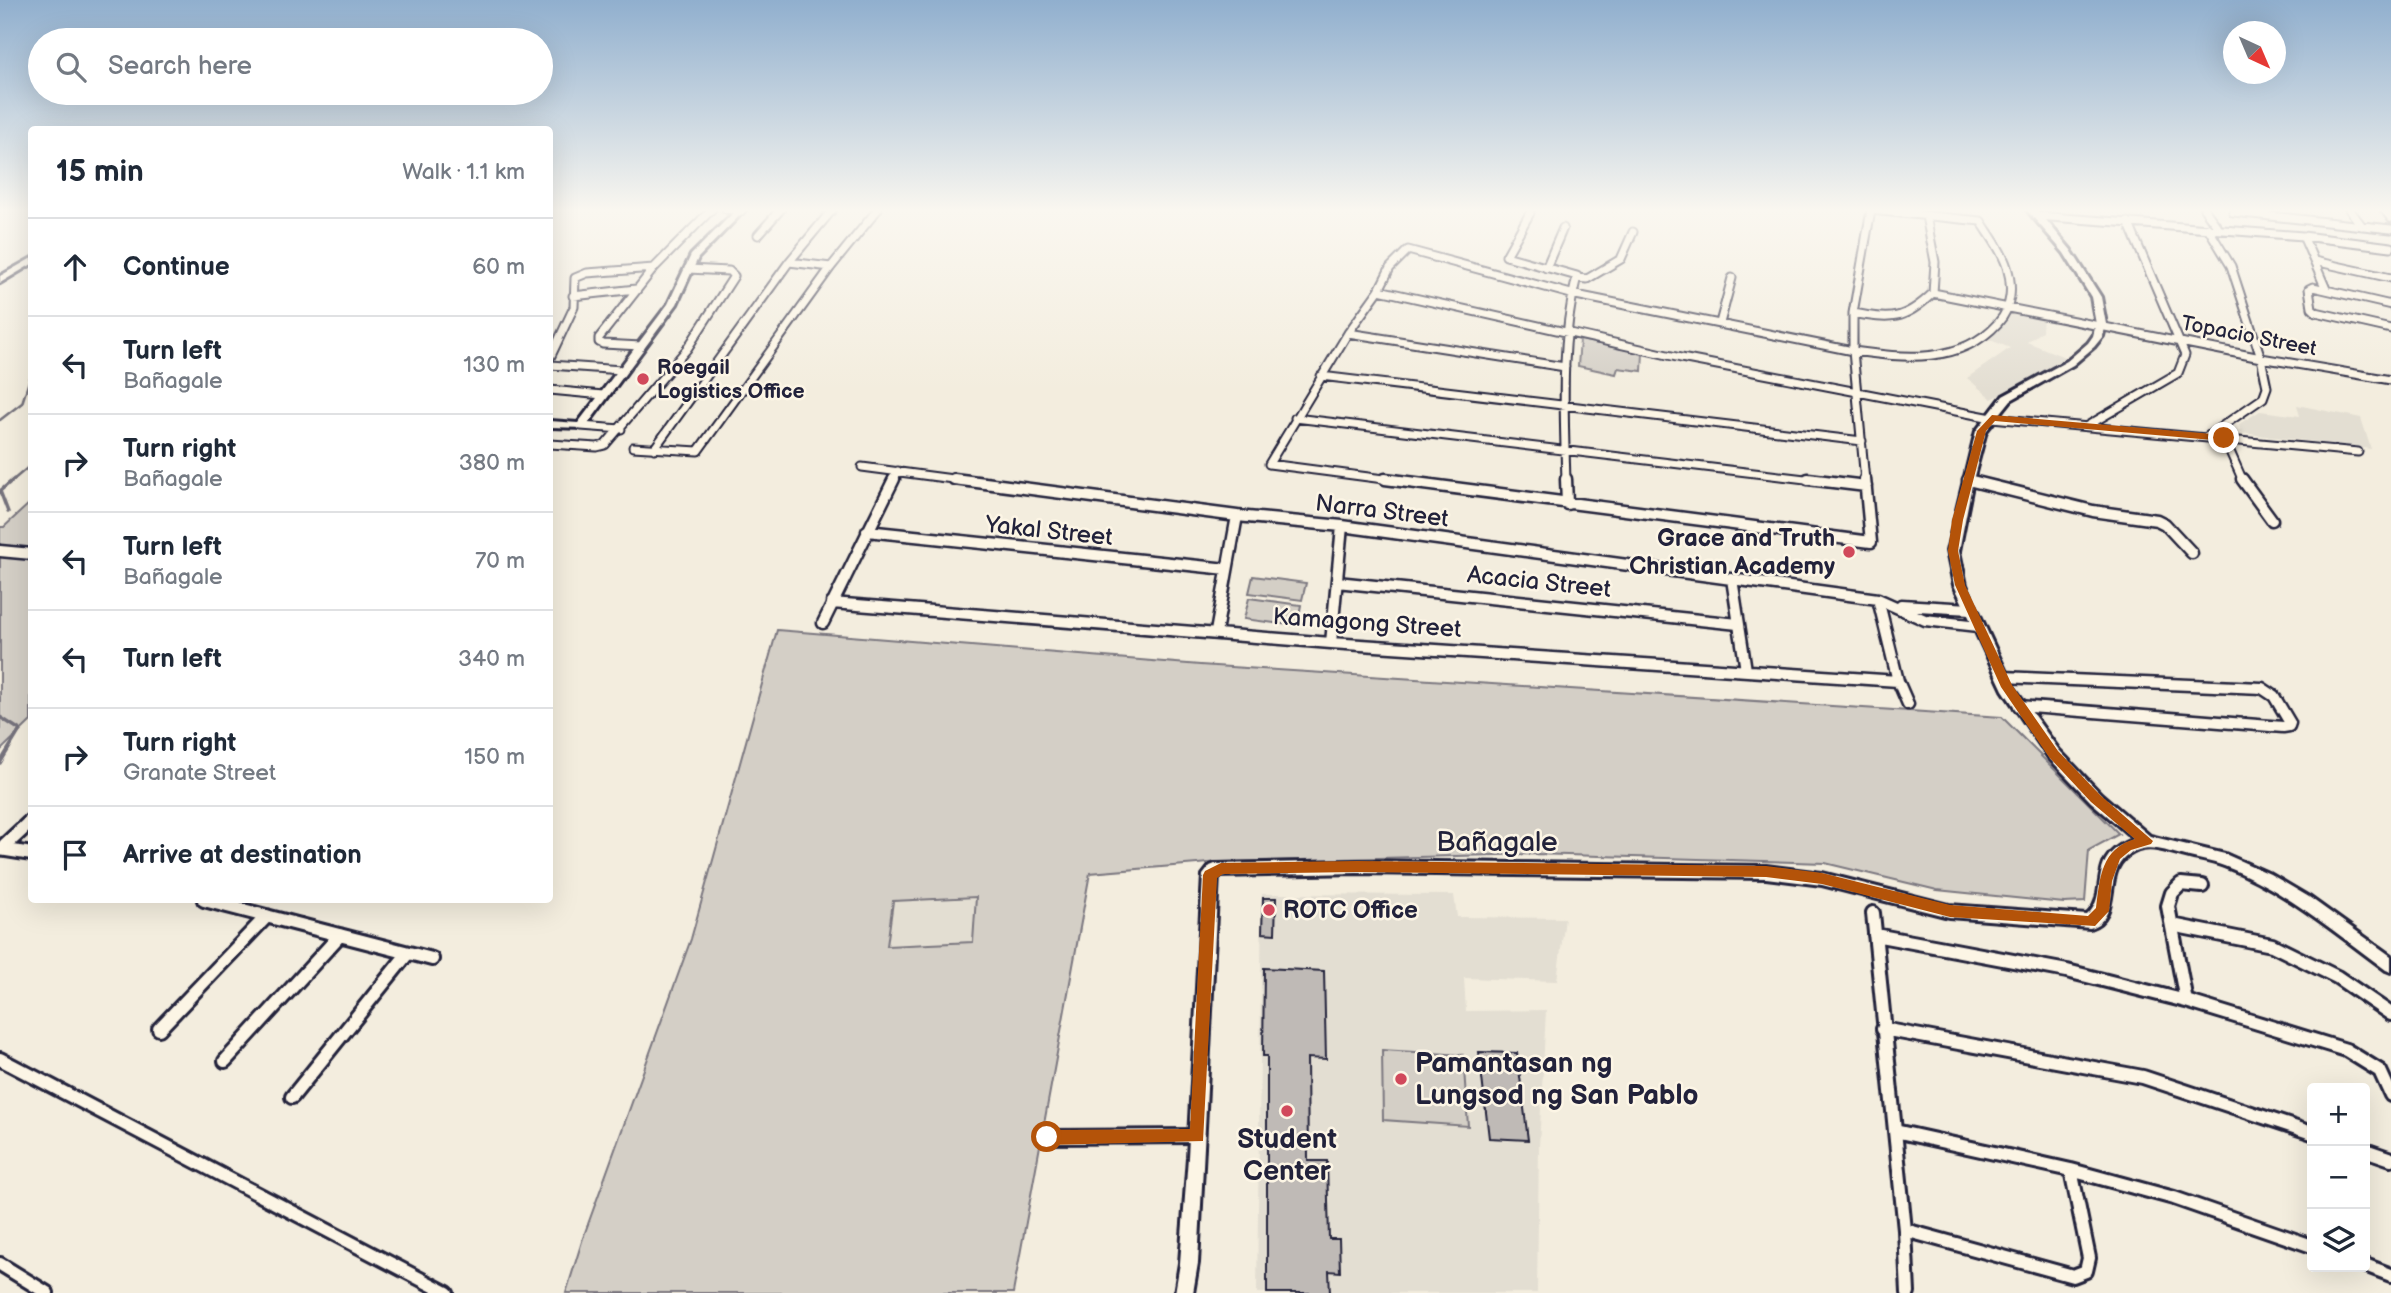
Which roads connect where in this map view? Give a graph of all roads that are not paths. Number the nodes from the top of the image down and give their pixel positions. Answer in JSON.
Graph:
{"nodes":[{"id":1,"x":18,"y":269,"type":"edge"},
{"id":2,"x":637,"y":269,"type":"edge"},
{"id":3,"x":653,"y":269,"type":"edge"},
{"id":4,"x":688,"y":269,"type":"edge"},
{"id":5,"x":695,"y":269,"type":"edge"},
{"id":6,"x":784,"y":269,"type":"edge"},
{"id":7,"x":829,"y":269,"type":"edge"},
{"id":8,"x":1389,"y":269,"type":"edge"},
{"id":9,"x":1480,"y":269,"type":"edge"},
{"id":10,"x":1553,"y":269,"type":"edge"},
{"id":11,"x":1605,"y":269,"type":"edge"},
{"id":12,"x":1861,"y":269,"type":"edge"},
{"id":13,"x":1935,"y":269,"type":"edge"},
{"id":14,"x":2008,"y":269,"type":"edge"},
{"id":15,"x":2079,"y":269,"type":"edge"},
{"id":16,"x":2149,"y":269,"type":"edge"},
{"id":17,"x":2232,"y":269,"type":"edge"},
{"id":18,"x":2318,"y":269,"type":"edge"},
{"id":19,"x":2352,"y":269,"type":"edge"},
{"id":20,"x":1576,"y":278,"type":"junction"},
{"id":21,"x":1732,"y":278,"type":"dead end"},
{"id":22,"x":2391,"y":278,"type":"edge"},
{"id":23,"x":0,"y":281,"type":"edge"},
{"id":24,"x":636,"y":289,"type":"junction"},
{"id":25,"x":2326,"y":289,"type":"junction"},
{"id":26,"x":1379,"y":290,"type":"junction"},
{"id":27,"x":1933,"y":293,"type":"junction"},
{"id":28,"x":1572,"y":294,"type":"junction"},
{"id":29,"x":573,"y":296,"type":"junction"},
{"id":30,"x":2391,"y":304,"type":"edge"},
{"id":31,"x":2010,"y":308,"type":"junction"},
{"id":32,"x":1853,"y":313,"type":"junction"},
{"id":33,"x":1720,"y":324,"type":"junction"},
{"id":34,"x":2101,"y":324,"type":"junction"},
{"id":35,"x":2391,"y":329,"type":"edge"},
{"id":36,"x":1348,"y":333,"type":"junction"},
{"id":37,"x":1568,"y":334,"type":"junction"},
{"id":38,"x":2181,"y":341,"type":"junction"},
{"id":39,"x":641,"y":346,"type":"junction"},
{"id":40,"x":1853,"y":351,"type":"junction"},
{"id":41,"x":553,"y":352,"type":"edge"},
{"id":42,"x":2261,"y":358,"type":"junction"},
{"id":43,"x":553,"y":365,"type":"edge"},
{"id":44,"x":1565,"y":367,"type":"junction"},
{"id":45,"x":622,"y":370,"type":"junction"},
{"id":46,"x":1321,"y":376,"type":"junction"},
{"id":47,"x":2391,"y":380,"type":"edge"},
{"id":48,"x":553,"y":390,"type":"edge"},
{"id":49,"x":1857,"y":394,"type":"junction"},
{"id":50,"x":603,"y":395,"type":"junction"},
{"id":51,"x":1565,"y":403,"type":"junction"},
{"id":52,"x":1295,"y":418,"type":"junction"},
{"id":53,"x":1992,"y":418,"type":"junction"},
{"id":54,"x":553,"y":424,"type":"edge"},
{"id":55,"x":581,"y":426,"type":"junction"},
{"id":56,"x":2087,"y":426,"type":"junction"},
{"id":57,"x":621,"y":429,"type":"junction"},
{"id":58,"x":2208,"y":436,"type":"junction"},
{"id":59,"x":2224,"y":438,"type":"junction"},
{"id":60,"x":1863,"y":441,"type":"junction"},
{"id":61,"x":553,"y":444,"type":"edge"},
{"id":62,"x":633,"y":447,"type":"dead end"},
{"id":63,"x":654,"y":449,"type":"junction"},
{"id":64,"x":1566,"y":452,"type":"junction"},
{"id":65,"x":2358,"y":452,"type":"dead end"},
{"id":66,"x":862,"y":467,"type":"dead end"},
{"id":67,"x":898,"y":471,"type":"junction"},
{"id":68,"x":1968,"y":480,"type":"junction"},
{"id":69,"x":1866,"y":486,"type":"junction"},
{"id":70,"x":1567,"y":504,"type":"junction"},
{"id":71,"x":1237,"y":516,"type":"junction"},
{"id":72,"x":2272,"y":520,"type":"dead end"},
{"id":73,"x":1342,"y":526,"type":"junction"},
{"id":74,"x":867,"y":531,"type":"junction"},
{"id":75,"x":0,"y":551,"type":"edge"},
{"id":76,"x":2192,"y":553,"type":"dead end"},
{"id":77,"x":28,"y":554,"type":"edge"},
{"id":78,"x":1227,"y":569,"type":"junction"},
{"id":79,"x":1732,"y":579,"type":"junction"},
{"id":80,"x":1337,"y":582,"type":"junction"},
{"id":81,"x":1878,"y":599,"type":"junction"},
{"id":82,"x":832,"y":603,"type":"junction"},
{"id":83,"x":1896,"y":605,"type":"junction"},
{"id":84,"x":1970,"y":609,"type":"junction"},
{"id":85,"x":822,"y":623,"type":"dead end"},
{"id":86,"x":1738,"y":624,"type":"junction"},
{"id":87,"x":1978,"y":626,"type":"junction"},
{"id":88,"x":1216,"y":632,"type":"junction"},
{"id":89,"x":1331,"y":643,"type":"junction"},
{"id":90,"x":1746,"y":670,"type":"junction"},
{"id":91,"x":2003,"y":677,"type":"junction"},
{"id":92,"x":1898,"y":681,"type":"junction"},
{"id":93,"x":1908,"y":704,"type":"dead end"},
{"id":94,"x":2019,"y":706,"type":"junction"},
{"id":95,"x":28,"y":824,"type":"edge"},
{"id":96,"x":2146,"y":841,"type":"junction"},
{"id":97,"x":1,"y":849,"type":"edge"},
{"id":98,"x":28,"y":854,"type":"edge"},
{"id":99,"x":2202,"y":886,"type":"dead end"},
{"id":100,"x":216,"y":903,"type":"edge"},
{"id":101,"x":1873,"y":913,"type":"dead end"},
{"id":102,"x":267,"y":916,"type":"junction"},
{"id":103,"x":2172,"y":925,"type":"junction"},
{"id":104,"x":340,"y":935,"type":"junction"},
{"id":105,"x":1875,"y":935,"type":"junction"},
{"id":106,"x":408,"y":953,"type":"junction"},
{"id":107,"x":432,"y":959,"type":"dead end"},
{"id":108,"x":2391,"y":965,"type":"edge"},
{"id":109,"x":2186,"y":1001,"type":"junction"},
{"id":110,"x":2391,"y":1014,"type":"edge"},
{"id":111,"x":1883,"y":1029,"type":"junction"},
{"id":112,"x":159,"y":1030,"type":"dead end"},
{"id":113,"x":0,"y":1059,"type":"edge"},
{"id":114,"x":225,"y":1061,"type":"dead end"},
{"id":115,"x":2391,"y":1095,"type":"edge"},
{"id":116,"x":292,"y":1097,"type":"dead end"},
{"id":117,"x":1895,"y":1131,"type":"junction"},
{"id":118,"x":2307,"y":1131,"type":"edge"},
{"id":119,"x":1197,"y":1136,"type":"junction"},
{"id":120,"x":1047,"y":1137,"type":"dead end"},
{"id":121,"x":2370,"y":1152,"type":"edge"},
{"id":122,"x":2391,"y":1159,"type":"edge"},
{"id":123,"x":2071,"y":1170,"type":"junction"},
{"id":124,"x":1905,"y":1230,"type":"junction"},
{"id":125,"x":2307,"y":1244,"type":"edge"},
{"id":126,"x":0,"y":1264,"type":"edge"},
{"id":127,"x":2370,"y":1267,"type":"edge"},
{"id":128,"x":2391,"y":1275,"type":"edge"},
{"id":129,"x":47,"y":1293,"type":"edge"},
{"id":130,"x":447,"y":1293,"type":"edge"},
{"id":131,"x":1184,"y":1293,"type":"edge"},
{"id":132,"x":1908,"y":1293,"type":"edge"}],
"edges":[{"from":1,"to":23,"type":"street"},
{"from":2,"to":29,"type":"street"},
{"from":3,"to":24,"type":"street"},
{"from":4,"to":39,"type":"street"},
{"from":5,"to":57,"type":"street"},
{"from":6,"to":63,"type":"street"},
{"from":7,"to":63,"type":"street"},
{"from":8,"to":26,"type":"street"},
{"from":9,"to":28,"type":"street"},
{"from":10,"to":20,"type":"street"},
{"from":11,"to":20,"type":"street"},
{"from":12,"to":32,"type":"street"},
{"from":13,"to":27,"type":"street"},
{"from":14,"to":31,"type":"street"},
{"from":15,"to":34,"type":"street"},
{"from":16,"to":38,"type":"street"},
{"from":17,"to":42,"type":"street"},
{"from":18,"to":25,"type":"street"},
{"from":19,"to":22,"type":"street"},
{"from":20,"to":28,"type":"street"},
{"from":21,"to":33,"type":"street"},
{"from":24,"to":29,"type":"street"},
{"from":24,"to":39,"type":"street"},
{"from":25,"to":30,"type":"street"},
{"from":25,"to":35,"type":"street"},
{"from":26,"to":36,"type":"street"},
{"from":26,"to":37,"type":"street"},
{"from":27,"to":31,"type":"street","name":"Topacio Street"},
{"from":27,"to":32,"type":"street"},
{"from":28,"to":33,"type":"street"},
{"from":28,"to":37,"type":"street"},
{"from":29,"to":41,"type":"street"},
{"from":31,"to":34,"type":"street","name":"Topacio Street"},
{"from":31,"to":40,"type":"street"},
{"from":32,"to":40,"type":"street"},
{"from":33,"to":40,"type":"street"},
{"from":34,"to":38,"type":"street","name":"Topacio Street"},
{"from":34,"to":53,"type":"street"},
{"from":36,"to":44,"type":"street"},
{"from":36,"to":46,"type":"street"},
{"from":37,"to":44,"type":"street"},
{"from":37,"to":49,"type":"street"},
{"from":38,"to":42,"type":"street","name":"Topacio Street"},
{"from":38,"to":56,"type":"street"},
{"from":39,"to":45,"type":"street"},
{"from":40,"to":49,"type":"street"},
{"from":42,"to":47,"type":"street","name":"Topacio Street"},
{"from":42,"to":58,"type":"street"},
{"from":43,"to":45,"type":"street"},
{"from":44,"to":51,"type":"street"},
{"from":45,"to":50,"type":"street"},
{"from":46,"to":51,"type":"street"},
{"from":46,"to":52,"type":"street"},
{"from":48,"to":50,"type":"street"},
{"from":49,"to":53,"type":"street"},
{"from":49,"to":60,"type":"street"},
{"from":50,"to":55,"type":"street"},
{"from":51,"to":60,"type":"street"},
{"from":51,"to":64,"type":"street"},
{"from":52,"to":64,"type":"street"},
{"from":52,"to":70,"type":"street"},
{"from":53,"to":56,"type":"street"},
{"from":53,"to":68,"type":"street"},
{"from":54,"to":55,"type":"street"},
{"from":55,"to":57,"type":"street"},
{"from":56,"to":58,"type":"street"},
{"from":57,"to":61,"type":"street"},
{"from":58,"to":59,"type":"street"},
{"from":59,"to":65,"type":"street"},
{"from":59,"to":72,"type":"street"},
{"from":60,"to":69,"type":"street"},
{"from":62,"to":63,"type":"street"},
{"from":64,"to":69,"type":"street"},
{"from":64,"to":70,"type":"street"},
{"from":66,"to":67,"type":"street","name":"Narra Street"},
{"from":67,"to":71,"type":"street","name":"Narra Street"},
{"from":67,"to":74,"type":"street"},
{"from":68,"to":76,"type":"street"},
{"from":68,"to":84,"type":"street"},
{"from":69,"to":70,"type":"street"},
{"from":71,"to":73,"type":"street","name":"Narra Street"},
{"from":71,"to":78,"type":"street"},
{"from":73,"to":79,"type":"street","name":"Narra Street"},
{"from":73,"to":80,"type":"street"},
{"from":74,"to":78,"type":"street","name":"Yakal Street"},
{"from":74,"to":82,"type":"street"},
{"from":75,"to":77,"type":"street"},
{"from":78,"to":88,"type":"street"},
{"from":79,"to":81,"type":"street","name":"Narra Street"},
{"from":79,"to":86,"type":"street"},
{"from":80,"to":86,"type":"street","name":"Acacia Street"},
{"from":80,"to":89,"type":"street"},
{"from":81,"to":83,"type":"street","name":"Narra Street"},
{"from":81,"to":92,"type":"street"},
{"from":82,"to":85,"type":"street"},
{"from":82,"to":88,"type":"street","name":"Kamagong Street"},
{"from":83,"to":84,"type":"street","name":"Narra Street"},
{"from":83,"to":87,"type":"street","name":"Narra Street"},
{"from":84,"to":87,"type":"street"},
{"from":86,"to":90,"type":"street"},
{"from":87,"to":91,"type":"street"},
{"from":88,"to":89,"type":"street","name":"Kamagong Street"},
{"from":89,"to":90,"type":"street","name":"Kamagong Street"},
{"from":90,"to":92,"type":"street","name":"Kamagong Street"},
{"from":91,"to":94,"type":"street"},
{"from":91,"to":94,"type":"street"},
{"from":92,"to":93,"type":"street"},
{"from":94,"to":96,"type":"street"},
{"from":95,"to":97,"type":"street"},
{"from":96,"to":108,"type":"street"},
{"from":96,"to":119,"type":"street","name":"Bañagale"},
{"from":97,"to":98,"type":"street"},
{"from":99,"to":103,"type":"street"},
{"from":100,"to":102,"type":"street"},
{"from":101,"to":105,"type":"street"},
{"from":102,"to":104,"type":"street"},
{"from":102,"to":112,"type":"street"},
{"from":103,"to":109,"type":"street"},
{"from":103,"to":110,"type":"street"},
{"from":104,"to":106,"type":"street"},
{"from":104,"to":114,"type":"street"},
{"from":105,"to":109,"type":"street"},
{"from":105,"to":111,"type":"street"},
{"from":106,"to":107,"type":"street"},
{"from":106,"to":116,"type":"street"},
{"from":109,"to":115,"type":"street"},
{"from":111,"to":117,"type":"street"},
{"from":111,"to":118,"type":"street"},
{"from":113,"to":130,"type":"street"},
{"from":117,"to":123,"type":"street"},
{"from":117,"to":124,"type":"street"},
{"from":119,"to":120,"type":"street"},
{"from":119,"to":131,"type":"street","name":"Bañagale"},
{"from":121,"to":122,"type":"street"},
{"from":123,"to":124,"type":"street"},
{"from":123,"to":125,"type":"street"},
{"from":124,"to":132,"type":"street"},
{"from":126,"to":129,"type":"street"},
{"from":127,"to":128,"type":"street"}]}
